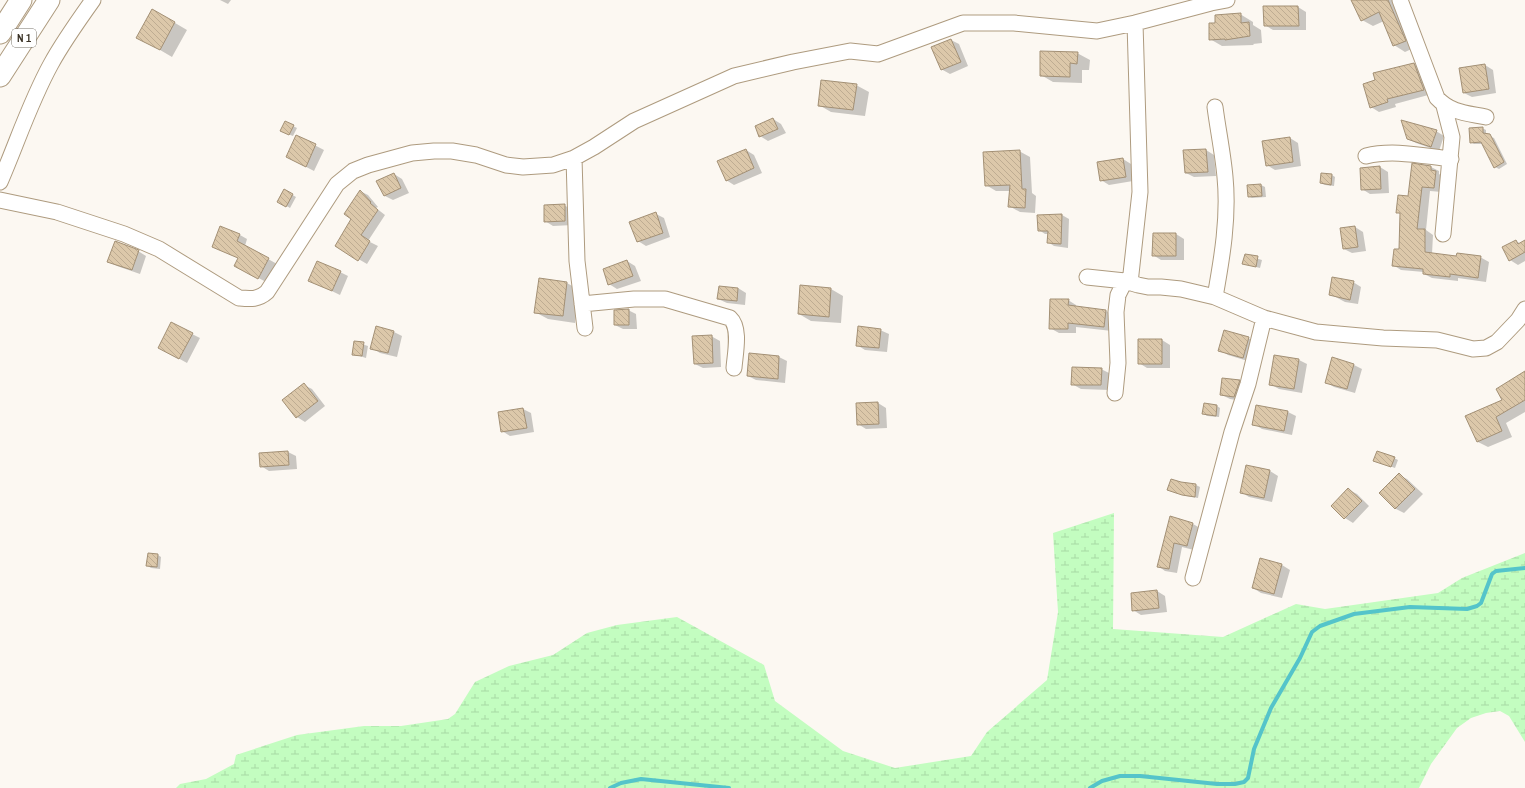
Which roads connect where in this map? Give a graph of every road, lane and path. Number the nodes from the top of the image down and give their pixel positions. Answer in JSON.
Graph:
{"nodes":[{"id":1,"x":21,"y":0,"type":"edge"},
{"id":2,"x":49,"y":0,"type":"edge"},
{"id":3,"x":93,"y":0,"type":"edge"},
{"id":4,"x":1227,"y":0,"type":"edge"},
{"id":5,"x":1400,"y":0,"type":"edge"},
{"id":6,"x":1135,"y":23,"type":"junction"},
{"id":7,"x":0,"y":33,"type":"edge"},
{"id":8,"x":0,"y":76,"type":"edge"},
{"id":9,"x":1444,"y":106,"type":"junction"},
{"id":10,"x":1215,"y":107,"type":"dead end"},
{"id":11,"x":1486,"y":117,"type":"dead end"},
{"id":12,"x":1366,"y":156,"type":"dead end"},
{"id":13,"x":574,"y":158,"type":"junction"},
{"id":14,"x":1451,"y":159,"type":"junction"},
{"id":15,"x":0,"y":182,"type":"edge"},
{"id":16,"x":0,"y":200,"type":"edge"},
{"id":17,"x":1443,"y":234,"type":"dead end"},
{"id":18,"x":1087,"y":277,"type":"dead end"},
{"id":19,"x":1128,"y":282,"type":"junction"},
{"id":20,"x":1215,"y":297,"type":"junction"},
{"id":21,"x":582,"y":304,"type":"junction"},
{"id":22,"x":1525,"y":309,"type":"edge"},
{"id":23,"x":1264,"y":318,"type":"junction"},
{"id":24,"x":585,"y":328,"type":"dead end"},
{"id":25,"x":734,"y":368,"type":"dead end"},
{"id":26,"x":1115,"y":393,"type":"dead end"},
{"id":27,"x":1193,"y":578,"type":"dead end"}],
"edges":[{"from":1,"to":7,"type":"highway","number":"N 1"},
{"from":2,"to":8,"type":"highway","number":"N 1"},
{"from":3,"to":15,"type":"street"},
{"from":4,"to":6,"type":"street"},
{"from":5,"to":9,"type":"street"},
{"from":6,"to":13,"type":"street"},
{"from":6,"to":19,"type":"street"},
{"from":9,"to":11,"type":"street"},
{"from":9,"to":14,"type":"street"},
{"from":10,"to":20,"type":"street"},
{"from":12,"to":14,"type":"street"},
{"from":13,"to":16,"type":"street"},
{"from":13,"to":21,"type":"street"},
{"from":14,"to":17,"type":"street"},
{"from":18,"to":19,"type":"street"},
{"from":19,"to":20,"type":"street"},
{"from":19,"to":26,"type":"street"},
{"from":20,"to":23,"type":"street"},
{"from":21,"to":24,"type":"street"},
{"from":21,"to":25,"type":"street"},
{"from":22,"to":23,"type":"street"},
{"from":23,"to":27,"type":"street"}]}
